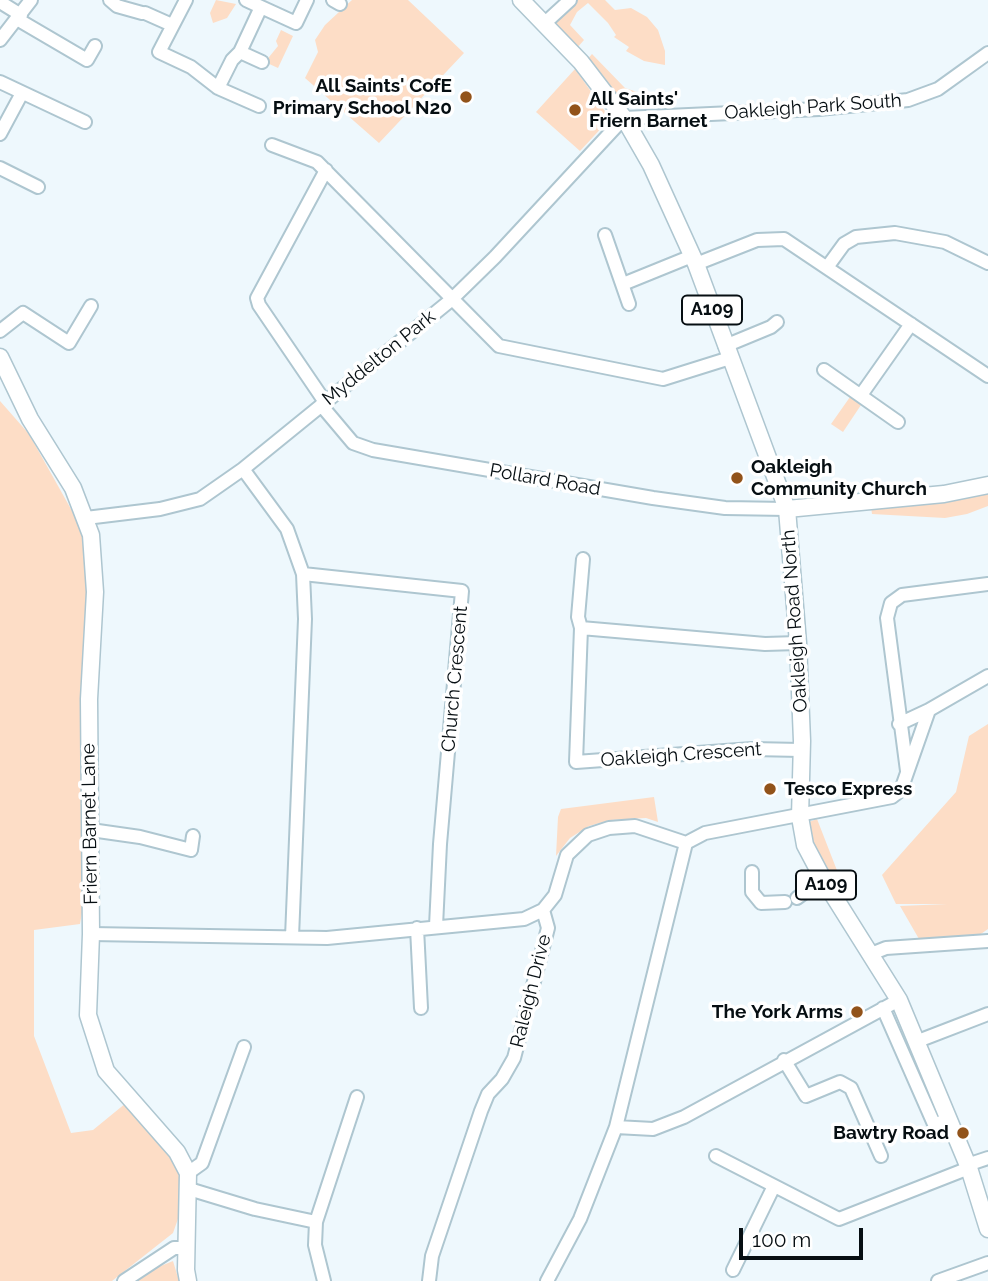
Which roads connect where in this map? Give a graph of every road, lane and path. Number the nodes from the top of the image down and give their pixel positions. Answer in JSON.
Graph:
{"nodes":[{"id":1,"x":31,"y":0,"type":"edge"},
{"id":2,"x":110,"y":0,"type":"edge"},
{"id":3,"x":186,"y":0,"type":"edge"},
{"id":4,"x":246,"y":0,"type":"edge"},
{"id":5,"x":307,"y":0,"type":"edge"},
{"id":6,"x":521,"y":0,"type":"edge"},
{"id":7,"x":570,"y":0,"type":"edge"},
{"id":8,"x":0,"y":2,"type":"edge"},
{"id":9,"x":261,"y":7,"type":"junction"},
{"id":10,"x":19,"y":17,"type":"junction"},
{"id":11,"x":545,"y":23,"type":"junction"},
{"id":12,"x":172,"y":24,"type":"junction"},
{"id":13,"x":0,"y":40,"type":"edge"},
{"id":14,"x":95,"y":46,"type":"dead end"},
{"id":15,"x":240,"y":52,"type":"junction"},
{"id":16,"x":988,"y":53,"type":"edge"},
{"id":17,"x":262,"y":62,"type":"dead end"},
{"id":18,"x":0,"y":82,"type":"edge"},
{"id":19,"x":218,"y":88,"type":"junction"},
{"id":20,"x":22,"y":93,"type":"junction"},
{"id":21,"x":259,"y":106,"type":"dead end"},
{"id":22,"x":624,"y":118,"type":"junction"},
{"id":23,"x":85,"y":122,"type":"dead end"},
{"id":24,"x":0,"y":134,"type":"edge"},
{"id":25,"x":272,"y":145,"type":"dead end"},
{"id":26,"x":0,"y":167,"type":"edge"},
{"id":27,"x":326,"y":170,"type":"junction"},
{"id":28,"x":38,"y":187,"type":"dead end"},
{"id":29,"x":605,"y":235,"type":"dead end"},
{"id":30,"x":694,"y":260,"type":"junction"},
{"id":31,"x":988,"y":263,"type":"edge"},
{"id":32,"x":828,"y":266,"type":"junction"},
{"id":33,"x":623,"y":284,"type":"junction"},
{"id":34,"x":451,"y":300,"type":"junction"},
{"id":35,"x":629,"y":304,"type":"dead end"},
{"id":36,"x":91,"y":306,"type":"dead end"},
{"id":37,"x":776,"y":322,"type":"dead end"},
{"id":38,"x":911,"y":324,"type":"junction"},
{"id":39,"x":0,"y":331,"type":"edge"},
{"id":40,"x":728,"y":352,"type":"junction"},
{"id":41,"x":0,"y":357,"type":"edge"},
{"id":42,"x":824,"y":370,"type":"dead end"},
{"id":43,"x":988,"y":376,"type":"edge"},
{"id":44,"x":861,"y":396,"type":"junction"},
{"id":45,"x":323,"y":404,"type":"junction"},
{"id":46,"x":898,"y":422,"type":"dead end"},
{"id":47,"x":243,"y":469,"type":"junction"},
{"id":48,"x":988,"y":485,"type":"edge"},
{"id":49,"x":787,"y":509,"type":"junction"},
{"id":50,"x":86,"y":518,"type":"junction"},
{"id":51,"x":583,"y":559,"type":"dead end"},
{"id":52,"x":303,"y":574,"type":"junction"},
{"id":53,"x":988,"y":584,"type":"edge"},
{"id":54,"x":581,"y":628,"type":"junction"},
{"id":55,"x":798,"y":643,"type":"junction"},
{"id":56,"x":988,"y":676,"type":"edge"},
{"id":57,"x":929,"y":710,"type":"junction"},
{"id":58,"x":899,"y":724,"type":"junction"},
{"id":59,"x":801,"y":750,"type":"junction"},
{"id":60,"x":907,"y":771,"type":"junction"},
{"id":61,"x":800,"y":817,"type":"junction"},
{"id":62,"x":91,"y":830,"type":"junction"},
{"id":63,"x":192,"y":836,"type":"dead end"},
{"id":64,"x":686,"y":843,"type":"junction"},
{"id":65,"x":752,"y":872,"type":"dead end"},
{"id":66,"x":822,"y":879,"type":"junction"},
{"id":67,"x":543,"y":909,"type":"junction"},
{"id":68,"x":436,"y":926,"type":"junction"},
{"id":69,"x":417,"y":928,"type":"junction"},
{"id":70,"x":91,"y":934,"type":"junction"},
{"id":71,"x":292,"y":937,"type":"junction"},
{"id":72,"x":988,"y":941,"type":"edge"},
{"id":73,"x":871,"y":954,"type":"junction"},
{"id":74,"x":899,"y":1000,"type":"junction"},
{"id":75,"x":421,"y":1008,"type":"dead end"},
{"id":76,"x":883,"y":1008,"type":"junction"},
{"id":77,"x":988,"y":1014,"type":"edge"},
{"id":78,"x":918,"y":1041,"type":"junction"},
{"id":79,"x":244,"y":1048,"type":"dead end"},
{"id":80,"x":784,"y":1060,"type":"junction"},
{"id":81,"x":919,"y":1065,"type":"junction"},
{"id":82,"x":357,"y":1097,"type":"dead end"},
{"id":83,"x":616,"y":1127,"type":"junction"},
{"id":84,"x":716,"y":1156,"type":"dead end"},
{"id":85,"x":881,"y":1156,"type":"dead end"},
{"id":86,"x":988,"y":1158,"type":"edge"},
{"id":87,"x":968,"y":1167,"type":"junction"},
{"id":88,"x":189,"y":1181,"type":"junction"},
{"id":89,"x":774,"y":1186,"type":"junction"},
{"id":90,"x":316,"y":1222,"type":"junction"},
{"id":91,"x":988,"y":1229,"type":"edge"},
{"id":92,"x":187,"y":1248,"type":"junction"},
{"id":93,"x":988,"y":1263,"type":"edge"},
{"id":94,"x":733,"y":1270,"type":"dead end"},
{"id":95,"x":124,"y":1281,"type":"edge"},
{"id":96,"x":188,"y":1281,"type":"edge"},
{"id":97,"x":324,"y":1281,"type":"edge"},
{"id":98,"x":429,"y":1281,"type":"edge"},
{"id":99,"x":547,"y":1281,"type":"edge"},
{"id":100,"x":939,"y":1281,"type":"edge"}],
"edges":[{"from":1,"to":10,"type":"street"},
{"from":2,"to":12,"type":"street"},
{"from":3,"to":12,"type":"street"},
{"from":4,"to":9,"type":"street"},
{"from":5,"to":9,"type":"street"},
{"from":6,"to":11,"type":"main road","name":"Oakleigh Road North","number":"A109"},
{"from":7,"to":11,"type":"street"},
{"from":8,"to":10,"type":"street"},
{"from":9,"to":15,"type":"street"},
{"from":10,"to":13,"type":"street"},
{"from":10,"to":14,"type":"street"},
{"from":11,"to":22,"type":"main road","name":"Oakleigh Road North","number":"A109"},
{"from":12,"to":19,"type":"street"},
{"from":15,"to":17,"type":"street"},
{"from":15,"to":19,"type":"street"},
{"from":16,"to":22,"type":"street","name":"Oakleigh Park South"},
{"from":18,"to":20,"type":"street"},
{"from":19,"to":21,"type":"street"},
{"from":20,"to":23,"type":"street"},
{"from":20,"to":24,"type":"street"},
{"from":22,"to":30,"type":"main road","name":"Oakleigh Road North","number":"A109"},
{"from":22,"to":34,"type":"street","name":"Myddelton Park"},
{"from":25,"to":27,"type":"street"},
{"from":26,"to":28,"type":"street"},
{"from":27,"to":34,"type":"street"},
{"from":27,"to":45,"type":"street","name":"Pollard Road"},
{"from":29,"to":33,"type":"street"},
{"from":30,"to":32,"type":"street"},
{"from":30,"to":33,"type":"street"},
{"from":30,"to":40,"type":"main road","name":"Oakleigh Road North","number":"A109"},
{"from":31,"to":32,"type":"street"},
{"from":32,"to":38,"type":"street"},
{"from":33,"to":35,"type":"street"},
{"from":34,"to":40,"type":"street"},
{"from":34,"to":45,"type":"street","name":"Myddelton Park"},
{"from":36,"to":39,"type":"street"},
{"from":37,"to":40,"type":"street"},
{"from":38,"to":43,"type":"street"},
{"from":38,"to":44,"type":"street"},
{"from":40,"to":49,"type":"main road","name":"Oakleigh Road North","number":"A109"},
{"from":41,"to":50,"type":"main road","name":"Friern Barnet Lane"},
{"from":42,"to":44,"type":"street"},
{"from":44,"to":46,"type":"street"},
{"from":45,"to":47,"type":"street","name":"Myddelton Park"},
{"from":45,"to":49,"type":"street","name":"Pollard Road"},
{"from":47,"to":50,"type":"street","name":"Myddelton Park"},
{"from":47,"to":52,"type":"street"},
{"from":48,"to":49,"type":"main road"},
{"from":49,"to":55,"type":"main road","name":"Oakleigh Road North","number":"A109"},
{"from":50,"to":62,"type":"main road","name":"Friern Barnet Lane"},
{"from":51,"to":54,"type":"street"},
{"from":52,"to":68,"type":"street","name":"Church Crescent"},
{"from":52,"to":71,"type":"street"},
{"from":53,"to":58,"type":"street"},
{"from":54,"to":55,"type":"street"},
{"from":54,"to":59,"type":"street","name":"Oakleigh Crescent"},
{"from":55,"to":59,"type":"main road","name":"Oakleigh Road North","number":"A109"},
{"from":56,"to":57,"type":"street"},
{"from":57,"to":58,"type":"street"},
{"from":57,"to":60,"type":"street"},
{"from":58,"to":60,"type":"street"},
{"from":59,"to":61,"type":"main road","name":"Oakleigh Road North","number":"A109"},
{"from":60,"to":61,"type":"street"},
{"from":61,"to":64,"type":"street"},
{"from":61,"to":66,"type":"main road","name":"Oakleigh Road North","number":"A109"},
{"from":62,"to":63,"type":"street"},
{"from":62,"to":70,"type":"main road","name":"Friern Barnet Lane"},
{"from":64,"to":67,"type":"street","name":"Raleigh Drive"},
{"from":64,"to":83,"type":"street"},
{"from":65,"to":66,"type":"street"},
{"from":66,"to":73,"type":"main road","name":"Oakleigh Road North","number":"A109"},
{"from":67,"to":68,"type":"street"},
{"from":67,"to":98,"type":"street","name":"Raleigh Drive"},
{"from":68,"to":69,"type":"street"},
{"from":69,"to":71,"type":"street"},
{"from":69,"to":75,"type":"street"},
{"from":70,"to":71,"type":"street"},
{"from":70,"to":88,"type":"main road","name":"Friern Barnet Lane"},
{"from":72,"to":73,"type":"street"},
{"from":73,"to":74,"type":"main road","name":"Oakleigh Road North","number":"A109"},
{"from":74,"to":76,"type":"street"},
{"from":74,"to":78,"type":"main road","name":"Oakleigh Road North","number":"A109"},
{"from":76,"to":80,"type":"street"},
{"from":76,"to":81,"type":"street"},
{"from":77,"to":78,"type":"street"},
{"from":78,"to":81,"type":"main road","name":"Oakleigh Road North","number":"A109"},
{"from":79,"to":88,"type":"street"},
{"from":80,"to":83,"type":"street"},
{"from":80,"to":85,"type":"street"},
{"from":81,"to":87,"type":"main road","name":"Oakleigh Road North","number":"A109"},
{"from":82,"to":90,"type":"street"},
{"from":83,"to":99,"type":"street"},
{"from":84,"to":89,"type":"street"},
{"from":86,"to":87,"type":"street"},
{"from":87,"to":89,"type":"street"},
{"from":87,"to":91,"type":"main road","name":"Oakleigh Road North","number":"A109"},
{"from":88,"to":90,"type":"street"},
{"from":88,"to":92,"type":"main road"},
{"from":89,"to":94,"type":"street"},
{"from":90,"to":97,"type":"street"},
{"from":92,"to":95,"type":"street"},
{"from":92,"to":96,"type":"main road"},
{"from":93,"to":100,"type":"street"}]}
